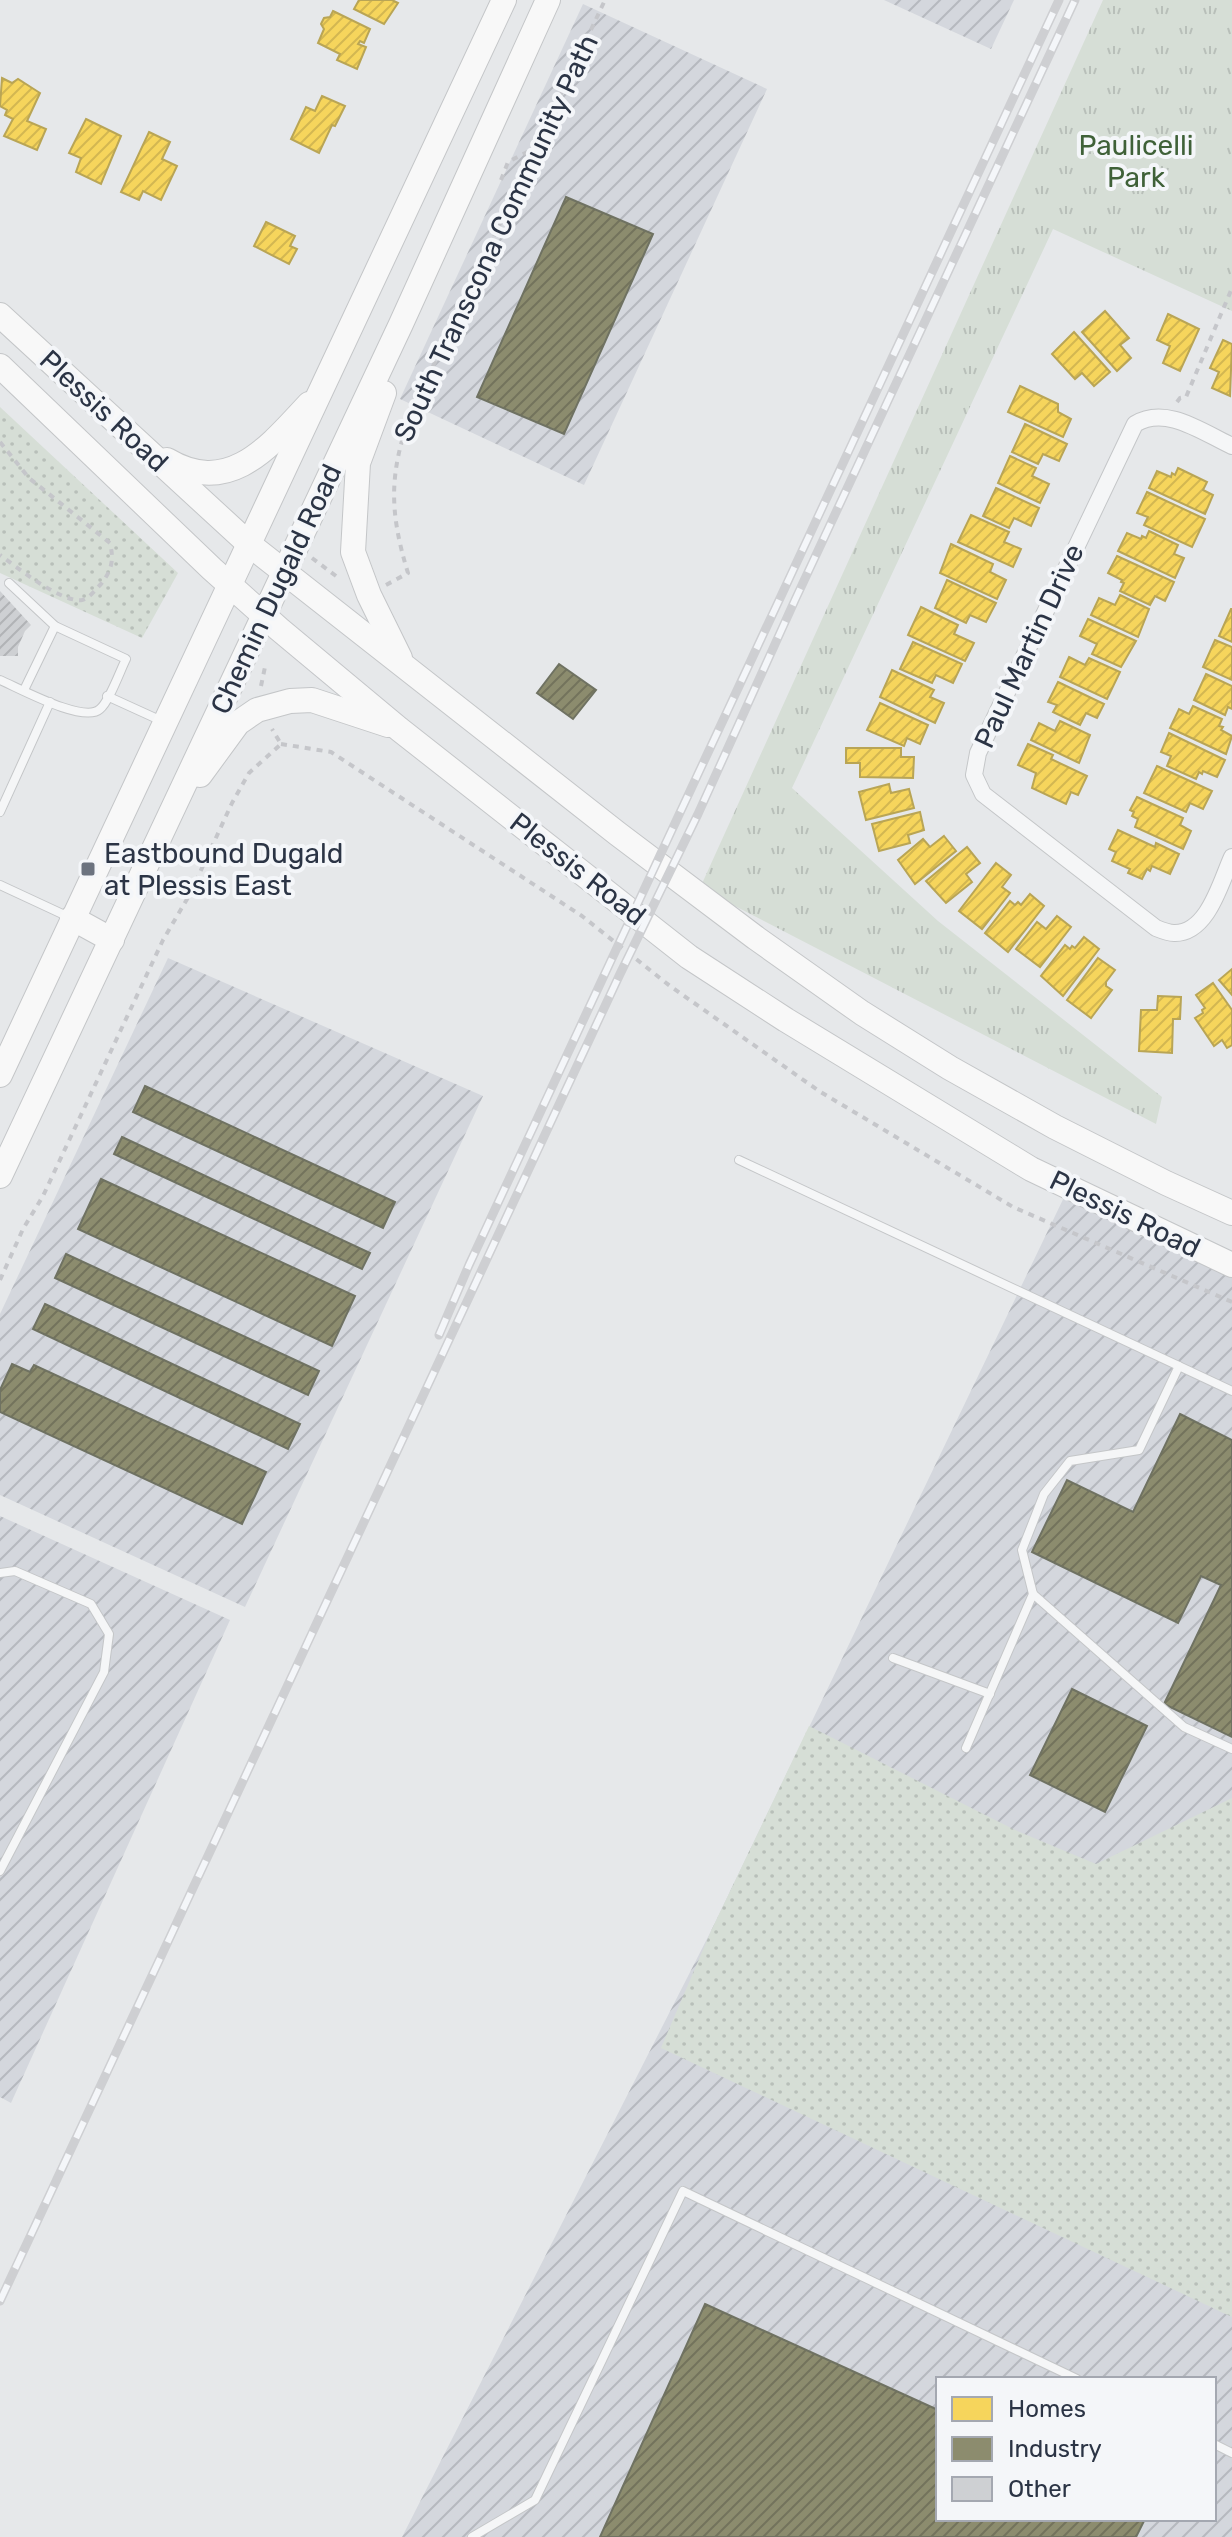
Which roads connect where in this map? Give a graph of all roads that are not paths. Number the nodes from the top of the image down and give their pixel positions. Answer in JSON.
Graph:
{"nodes":[{"id":1,"x":504,"y":0,"type":"edge"},
{"id":2,"x":548,"y":0,"type":"edge"},
{"id":3,"x":0,"y":315,"type":"edge"},
{"id":4,"x":401,"y":324,"type":"junction"},
{"id":5,"x":0,"y":366,"type":"edge"},
{"id":6,"x":324,"y":388,"type":"junction"},
{"id":7,"x":135,"y":440,"type":"junction"},
{"id":8,"x":1232,"y":446,"type":"edge"},
{"id":9,"x":250,"y":545,"type":"junction"},
{"id":10,"x":283,"y":570,"type":"junction"},
{"id":11,"x":9,"y":583,"type":"dead end"},
{"id":12,"x":230,"y":585,"type":"junction"},
{"id":13,"x":263,"y":614,"type":"junction"},
{"id":14,"x":55,"y":626,"type":"junction"},
{"id":15,"x":403,"y":664,"type":"junction"},
{"id":16,"x":0,"y":680,"type":"edge"},
{"id":17,"x":24,"y":690,"type":"junction"},
{"id":18,"x":107,"y":696,"type":"junction"},
{"id":19,"x":50,"y":702,"type":"junction"},
{"id":20,"x":164,"y":722,"type":"junction"},
{"id":21,"x":399,"y":729,"type":"junction"},
{"id":22,"x":173,"y":807,"type":"junction"},
{"id":23,"x":0,"y":812,"type":"edge"},
{"id":24,"x":1232,"y":857,"type":"edge"},
{"id":25,"x":0,"y":885,"type":"edge"},
{"id":26,"x":72,"y":918,"type":"junction"},
{"id":27,"x":112,"y":940,"type":"junction"},
{"id":28,"x":0,"y":1075,"type":"edge"},
{"id":29,"x":739,"y":1160,"type":"dead end"},
{"id":30,"x":0,"y":1176,"type":"edge"},
{"id":31,"x":1232,"y":1213,"type":"edge"},
{"id":32,"x":1232,"y":1265,"type":"edge"},
{"id":33,"x":1179,"y":1366,"type":"junction"},
{"id":34,"x":1232,"y":1391,"type":"edge"},
{"id":35,"x":0,"y":1573,"type":"edge"},
{"id":36,"x":1033,"y":1594,"type":"junction"},
{"id":37,"x":893,"y":1658,"type":"dead end"},
{"id":38,"x":990,"y":1694,"type":"junction"},
{"id":39,"x":966,"y":1748,"type":"dead end"},
{"id":40,"x":1232,"y":1749,"type":"edge"},
{"id":41,"x":0,"y":1871,"type":"edge"},
{"id":42,"x":1073,"y":2377,"type":"edge"},
{"id":43,"x":472,"y":2537,"type":"edge"}],
"edges":[{"from":1,"to":6,"type":"main road","name":"Chemin Dugald Road"},
{"from":2,"to":4,"type":"main road","name":"Chemin Dugald Road"},
{"from":3,"to":7,"type":"main road","name":"Plessis Road"},
{"from":4,"to":10,"type":"main road","name":"Chemin Dugald Road"},
{"from":4,"to":15,"type":"main road"},
{"from":5,"to":12,"type":"main road","name":"Plessis Road"},
{"from":6,"to":7,"type":"main road"},
{"from":6,"to":9,"type":"main road","name":"Chemin Dugald Road"},
{"from":7,"to":9,"type":"main road","name":"Plessis Road"},
{"from":8,"to":24,"type":"street","name":"Paul Martin Drive"},
{"from":9,"to":10,"type":"main road","name":"Plessis Road"},
{"from":9,"to":12,"type":"main road","name":"Chemin Dugald Road"},
{"from":10,"to":13,"type":"main road","name":"Chemin Dugald Road"},
{"from":10,"to":15,"type":"main road","name":"Plessis Road"},
{"from":11,"to":14,"type":"lane"},
{"from":12,"to":13,"type":"main road","name":"Plessis Road"},
{"from":12,"to":20,"type":"main road","name":"Chemin Dugald Road"},
{"from":13,"to":21,"type":"main road","name":"Plessis Road"},
{"from":13,"to":22,"type":"main road","name":"Chemin Dugald Road"},
{"from":14,"to":17,"type":"lane"},
{"from":14,"to":18,"type":"lane"},
{"from":15,"to":31,"type":"main road","name":"Plessis Road"},
{"from":16,"to":17,"type":"lane"},
{"from":17,"to":19,"type":"lane"},
{"from":18,"to":19,"type":"lane"},
{"from":18,"to":20,"type":"lane"},
{"from":19,"to":23,"type":"lane"},
{"from":20,"to":26,"type":"main road","name":"Chemin Dugald Road"},
{"from":21,"to":22,"type":"main road"},
{"from":21,"to":32,"type":"main road","name":"Plessis Road"},
{"from":22,"to":27,"type":"main road","name":"Chemin Dugald Road"},
{"from":25,"to":26,"type":"lane"},
{"from":26,"to":27,"type":"main road"},
{"from":26,"to":28,"type":"main road","name":"Chemin Dugald Road"},
{"from":27,"to":30,"type":"main road","name":"Chemin Dugald Road"},
{"from":29,"to":33,"type":"lane"},
{"from":33,"to":34,"type":"lane"},
{"from":33,"to":36,"type":"lane"},
{"from":35,"to":41,"type":"lane"},
{"from":36,"to":38,"type":"lane"},
{"from":36,"to":40,"type":"lane"},
{"from":37,"to":38,"type":"lane"},
{"from":38,"to":39,"type":"lane"},
{"from":42,"to":43,"type":"lane"}]}
